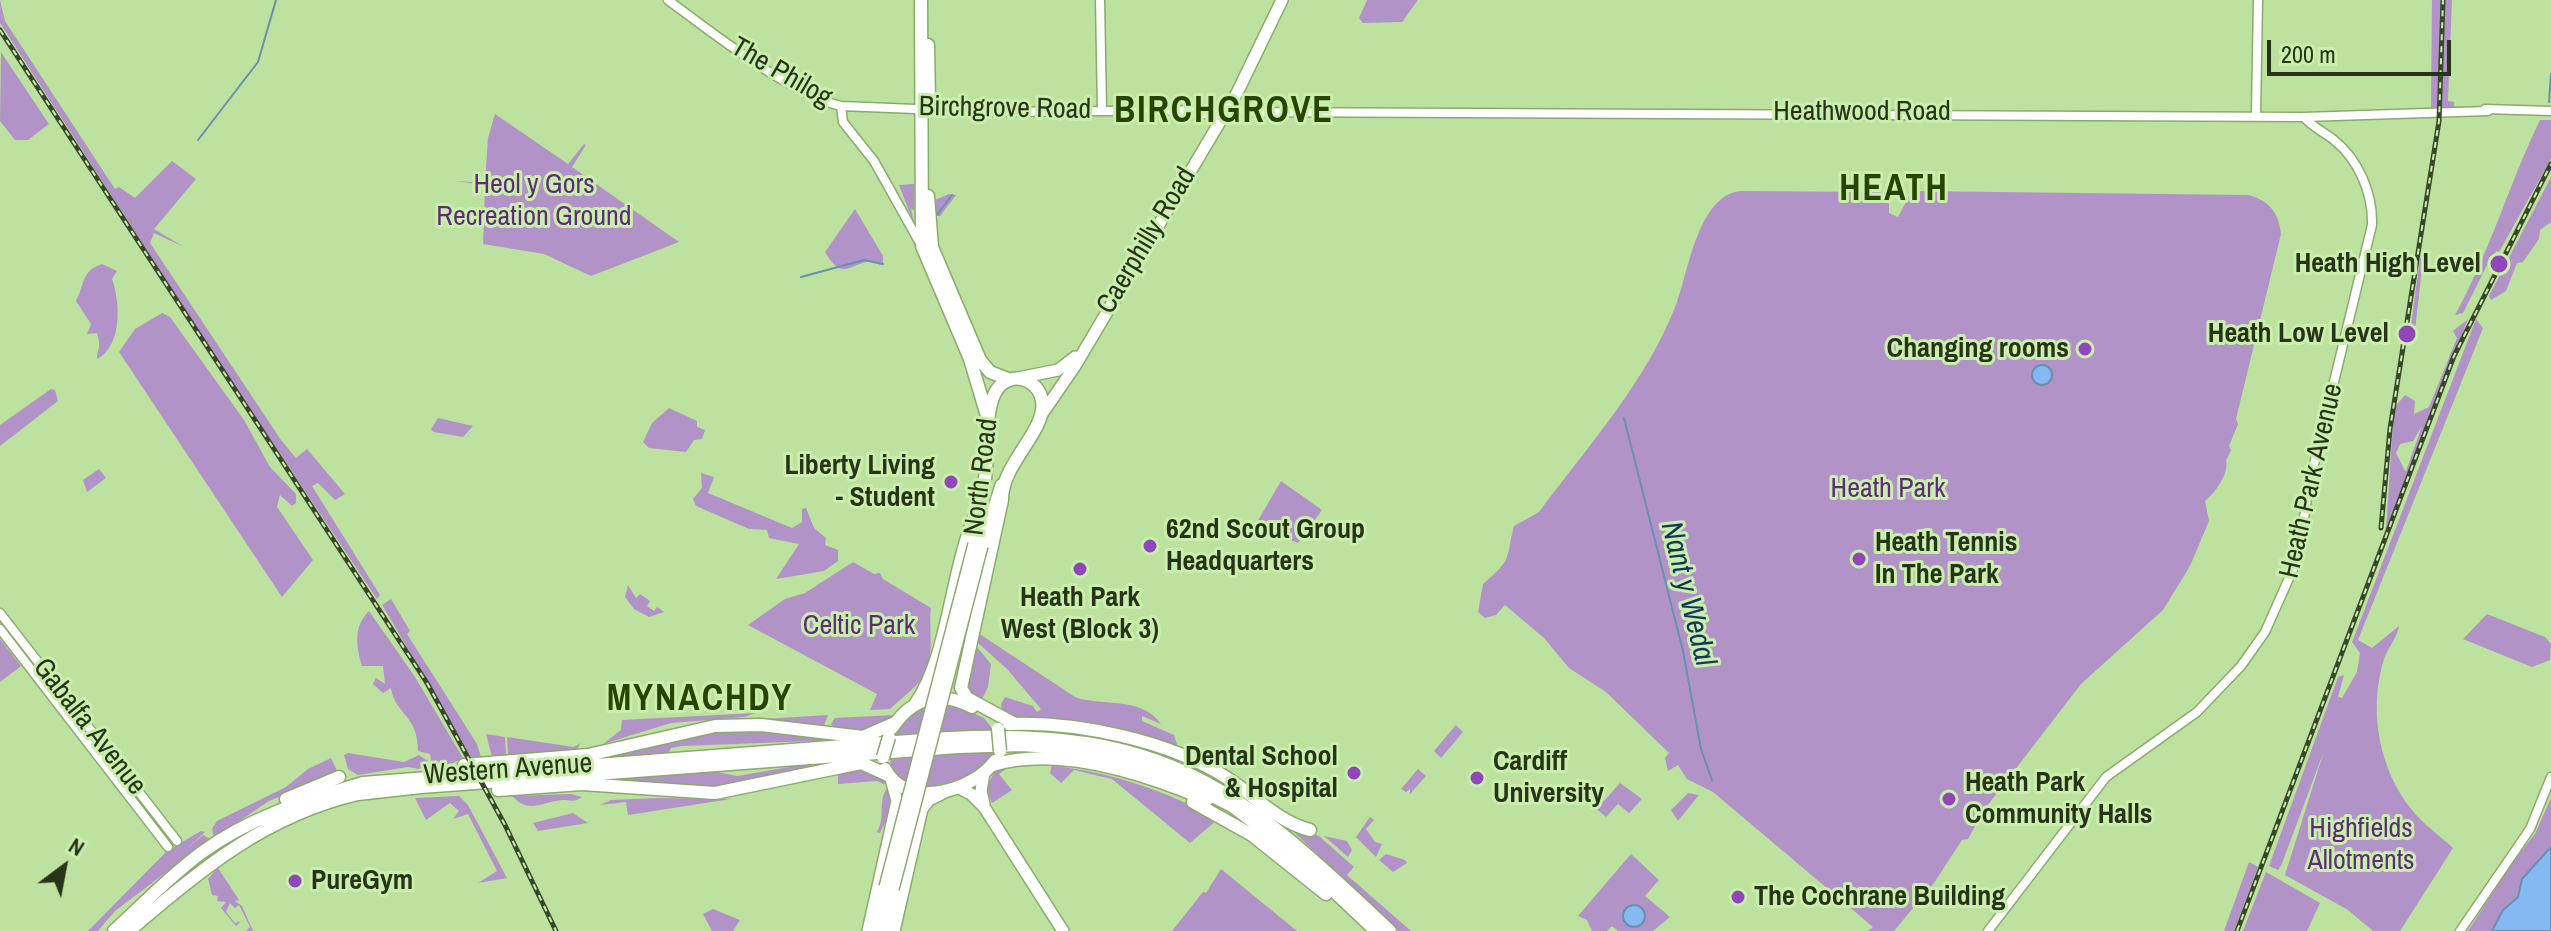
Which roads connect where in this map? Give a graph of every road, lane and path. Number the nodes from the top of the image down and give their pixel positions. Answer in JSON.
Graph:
{"nodes":[{"id":1,"x":668,"y":0,"type":"edge"},
{"id":2,"x":921,"y":0,"type":"edge"},
{"id":3,"x":928,"y":0,"type":"edge"},
{"id":4,"x":1100,"y":0,"type":"edge"},
{"id":5,"x":1282,"y":0,"type":"edge"},
{"id":6,"x":2258,"y":0,"type":"edge"},
{"id":7,"x":841,"y":106,"type":"junction"},
{"id":8,"x":924,"y":109,"type":"junction"},
{"id":9,"x":1228,"y":109,"type":"junction"},
{"id":10,"x":1102,"y":110,"type":"junction"},
{"id":11,"x":2551,"y":111,"type":"edge"},
{"id":12,"x":2256,"y":114,"type":"junction"},
{"id":13,"x":2304,"y":117,"type":"junction"},
{"id":14,"x":927,"y":246,"type":"junction"},
{"id":15,"x":1078,"y":355,"type":"junction"},
{"id":16,"x":1012,"y":378,"type":"junction"},
{"id":17,"x":1042,"y":414,"type":"junction"},
{"id":18,"x":988,"y":419,"type":"junction"},
{"id":19,"x":1001,"y":485,"type":"junction"},
{"id":20,"x":978,"y":513,"type":"junction"},
{"id":21,"x":978,"y":545,"type":"junction"},
{"id":22,"x":978,"y":603,"type":"junction"},
{"id":23,"x":0,"y":613,"type":"edge"},
{"id":24,"x":0,"y":629,"type":"edge"},
{"id":25,"x":931,"y":672,"type":"junction"},
{"id":26,"x":963,"y":702,"type":"junction"},
{"id":27,"x":916,"y":703,"type":"junction"},
{"id":28,"x":895,"y":723,"type":"junction"},
{"id":29,"x":995,"y":723,"type":"junction"},
{"id":30,"x":1015,"y":724,"type":"junction"},
{"id":31,"x":842,"y":735,"type":"junction"},
{"id":32,"x":1154,"y":747,"type":"junction"},
{"id":33,"x":988,"y":769,"type":"junction"},
{"id":34,"x":890,"y":777,"type":"junction"},
{"id":35,"x":1140,"y":777,"type":"junction"},
{"id":36,"x":2551,"y":777,"type":"edge"},
{"id":37,"x":387,"y":779,"type":"junction"},
{"id":38,"x":366,"y":788,"type":"junction"},
{"id":39,"x":952,"y":788,"type":"junction"},
{"id":40,"x":984,"y":807,"type":"junction"},
{"id":41,"x":244,"y":827,"type":"junction"},
{"id":42,"x":1310,"y":830,"type":"dead end"},
{"id":43,"x":177,"y":841,"type":"dead end"},
{"id":44,"x":168,"y":847,"type":"dead end"},
{"id":45,"x":1304,"y":856,"type":"junction"},
{"id":46,"x":114,"y":931,"type":"edge"},
{"id":47,"x":129,"y":931,"type":"edge"},
{"id":48,"x":868,"y":931,"type":"edge"},
{"id":49,"x":877,"y":931,"type":"edge"},
{"id":50,"x":885,"y":931,"type":"edge"},
{"id":51,"x":894,"y":931,"type":"edge"},
{"id":52,"x":1063,"y":931,"type":"edge"},
{"id":53,"x":1364,"y":931,"type":"edge"},
{"id":54,"x":1376,"y":931,"type":"edge"},
{"id":55,"x":1390,"y":931,"type":"edge"},
{"id":56,"x":1988,"y":931,"type":"edge"},
{"id":57,"x":2460,"y":931,"type":"edge"}],
"edges":[{"from":1,"to":7,"type":"street","name":"The Philog"},
{"from":2,"to":8,"type":"highway"},
{"from":3,"to":8,"type":"highway"},
{"from":4,"to":10,"type":"street"},
{"from":5,"to":9,"type":"main road","name":"Caerphilly Road"},
{"from":6,"to":12,"type":"street"},
{"from":7,"to":8,"type":"street","name":"Birchgrove Road"},
{"from":7,"to":14,"type":"street","name":"The Philog"},
{"from":8,"to":10,"type":"street","name":"Birchgrove Road"},
{"from":8,"to":14,"type":"highway"},
{"from":9,"to":10,"type":"street","name":"Birchgrove Road"},
{"from":9,"to":12,"type":"street","name":"Heathwood Road"},
{"from":9,"to":15,"type":"main road","name":"Caerphilly Road"},
{"from":11,"to":13,"type":"street","name":"Heathwood Road"},
{"from":12,"to":13,"type":"street","name":"Heathwood Road"},
{"from":13,"to":56,"type":"street","name":"Heath Park Avenue"},
{"from":14,"to":16,"type":"highway"},
{"from":14,"to":18,"type":"highway"},
{"from":15,"to":16,"type":"main road"},
{"from":15,"to":17,"type":"main road","name":"Caerphilly Road"},
{"from":16,"to":17,"type":"highway","name":"North Road"},
{"from":16,"to":18,"type":"highway","name":"North Road"},
{"from":17,"to":19,"type":"highway","name":"North Road"},
{"from":18,"to":20,"type":"highway","name":"North Road"},
{"from":19,"to":21,"type":"main road","name":"North Road"},
{"from":19,"to":22,"type":"highway"},
{"from":20,"to":21,"type":"main road","name":"North Road"},
{"from":20,"to":25,"type":"highway"},
{"from":21,"to":49,"type":"main road","name":"North Road","bridge":true},
{"from":21,"to":50,"type":"main road","name":"North Road","bridge":true},
{"from":22,"to":26,"type":"highway"},
{"from":22,"to":30,"type":"highway"},
{"from":23,"to":43,"type":"street","name":"Gabalfa Avenue"},
{"from":24,"to":44,"type":"street","name":"Gabalfa Avenue"},
{"from":25,"to":27,"type":"highway"},
{"from":25,"to":31,"type":"highway"},
{"from":26,"to":27,"type":"highway"},
{"from":26,"to":29,"type":"highway"},
{"from":27,"to":28,"type":"highway"},
{"from":28,"to":31,"type":"highway"},
{"from":28,"to":34,"type":"highway","bridge":true},
{"from":29,"to":30,"type":"highway"},
{"from":29,"to":33,"type":"highway","bridge":true},
{"from":30,"to":32,"type":"highway"},
{"from":31,"to":37,"type":"highway"},
{"from":32,"to":42,"type":"highway"},
{"from":32,"to":45,"type":"highway"},
{"from":33,"to":35,"type":"highway"},
{"from":33,"to":39,"type":"highway"},
{"from":33,"to":40,"type":"main road"},
{"from":34,"to":38,"type":"highway"},
{"from":34,"to":39,"type":"highway"},
{"from":34,"to":48,"type":"main road"},
{"from":35,"to":45,"type":"highway"},
{"from":35,"to":53,"type":"highway"},
{"from":36,"to":57,"type":"street"},
{"from":37,"to":38,"type":"highway","name":"Western Avenue"},
{"from":37,"to":45,"type":"highway","name":"Western Avenue"},
{"from":38,"to":41,"type":"highway","name":"Western Avenue"},
{"from":38,"to":41,"type":"highway"},
{"from":38,"to":45,"type":"highway","name":"Western Avenue"},
{"from":38,"to":47,"type":"highway","name":"Western Avenue"},
{"from":39,"to":40,"type":"main road"},
{"from":39,"to":51,"type":"main road"},
{"from":40,"to":52,"type":"main road"},
{"from":41,"to":46,"type":"highway","name":"Western Avenue"},
{"from":45,"to":54,"type":"highway"},
{"from":45,"to":55,"type":"highway"}]}
